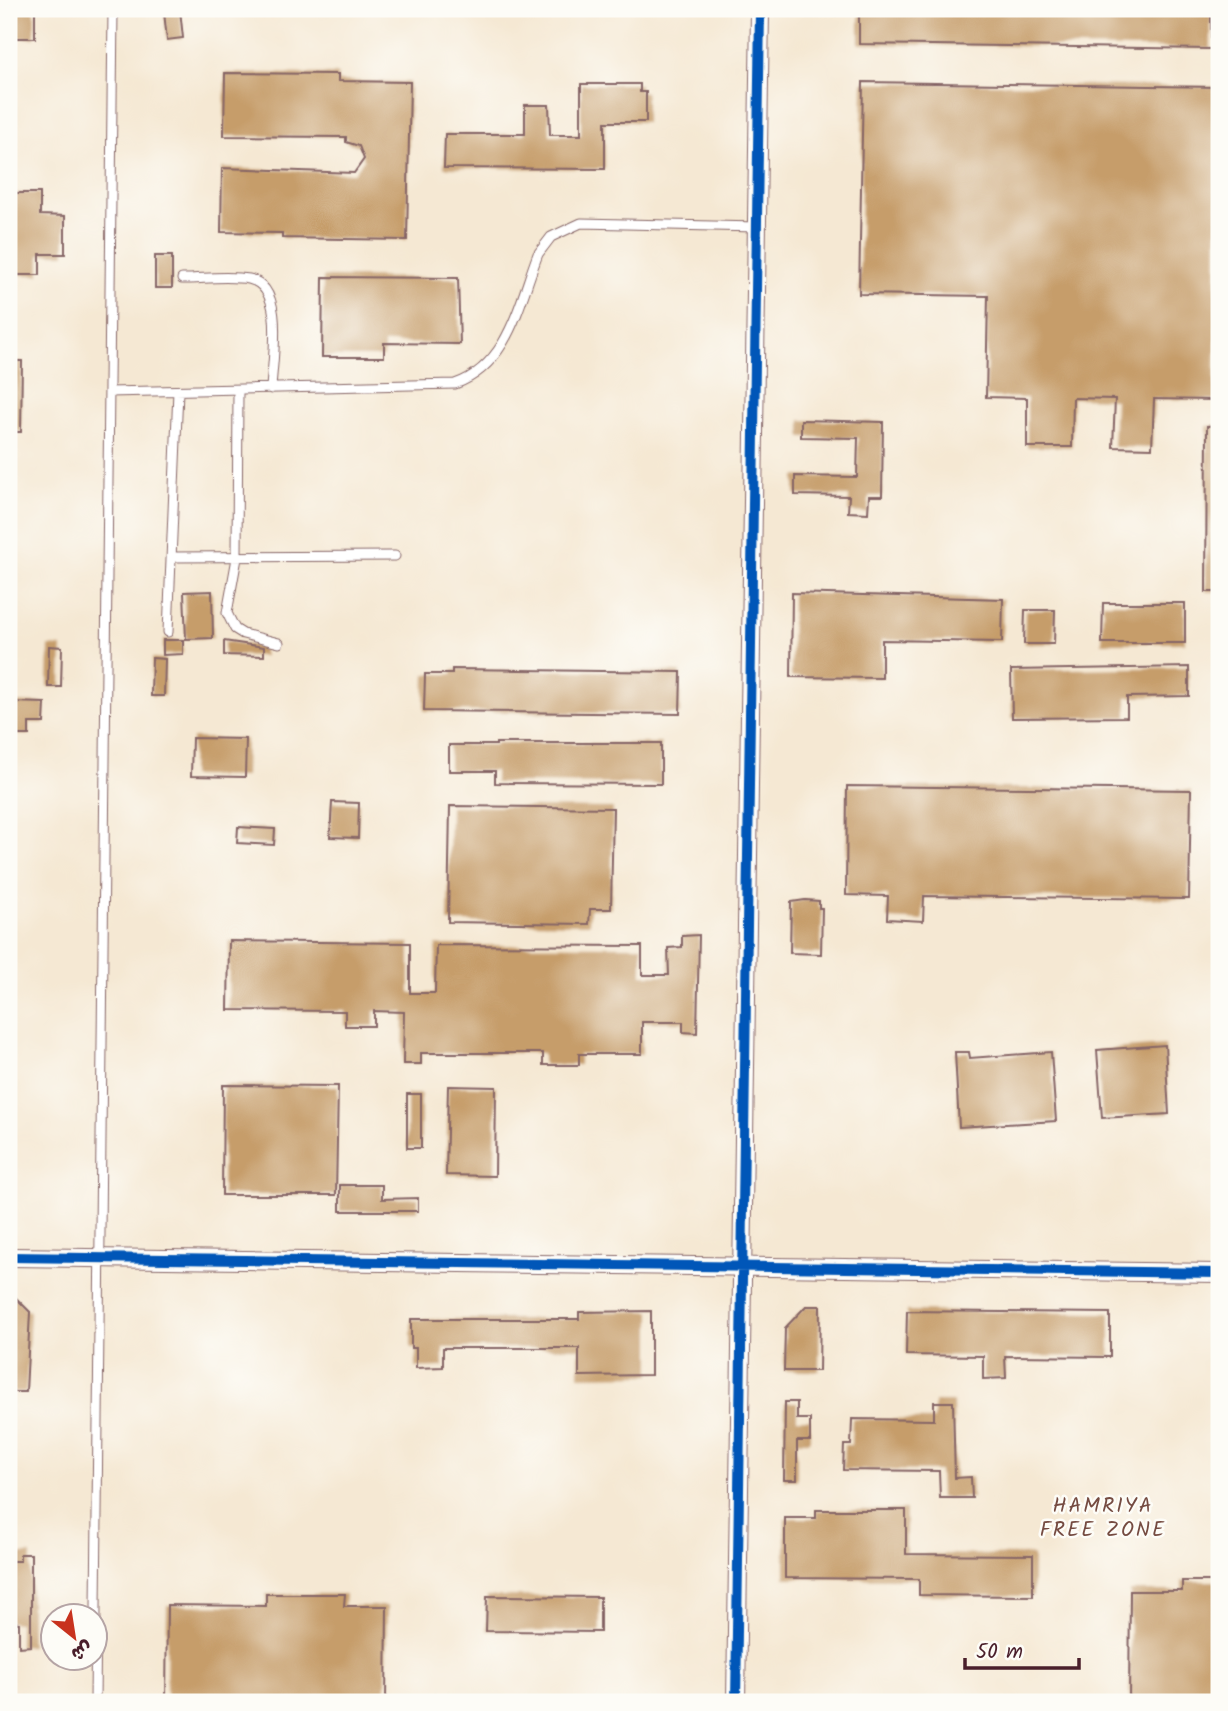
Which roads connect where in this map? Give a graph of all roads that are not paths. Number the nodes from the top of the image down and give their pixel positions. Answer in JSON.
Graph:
{"nodes":[{"id":1,"x":113,"y":9,"type":"edge"},
{"id":2,"x":760,"y":9,"type":"edge"},
{"id":3,"x":757,"y":227,"type":"junction"},
{"id":4,"x":182,"y":279,"type":"dead end"},
{"id":5,"x":271,"y":389,"type":"junction"},
{"id":6,"x":238,"y":390,"type":"junction"},
{"id":7,"x":178,"y":391,"type":"junction"},
{"id":8,"x":109,"y":392,"type":"junction"},
{"id":9,"x":395,"y":556,"type":"dead end"},
{"id":10,"x":172,"y":557,"type":"junction"},
{"id":11,"x":237,"y":558,"type":"junction"},
{"id":12,"x":169,"y":632,"type":"dead end"},
{"id":13,"x":279,"y":643,"type":"dead end"},
{"id":14,"x":9,"y":1257,"type":"edge"},
{"id":15,"x":101,"y":1258,"type":"junction"},
{"id":16,"x":742,"y":1267,"type":"junction"},
{"id":17,"x":1219,"y":1273,"type":"edge"},
{"id":18,"x":95,"y":1702,"type":"edge"},
{"id":19,"x":736,"y":1702,"type":"edge"}],
"edges":[{"from":1,"to":8,"type":"lane"},
{"from":2,"to":3,"type":"street"},
{"from":3,"to":5,"type":"lane"},
{"from":3,"to":16,"type":"street"},
{"from":4,"to":5,"type":"lane"},
{"from":5,"to":6,"type":"lane"},
{"from":6,"to":7,"type":"lane"},
{"from":6,"to":11,"type":"lane"},
{"from":7,"to":8,"type":"lane"},
{"from":7,"to":10,"type":"lane"},
{"from":8,"to":15,"type":"lane"},
{"from":9,"to":11,"type":"lane"},
{"from":10,"to":11,"type":"lane"},
{"from":10,"to":12,"type":"lane"},
{"from":11,"to":13,"type":"lane"},
{"from":14,"to":15,"type":"street"},
{"from":15,"to":16,"type":"street"},
{"from":15,"to":18,"type":"lane"},
{"from":16,"to":17,"type":"street"},
{"from":16,"to":19,"type":"street"}]}
